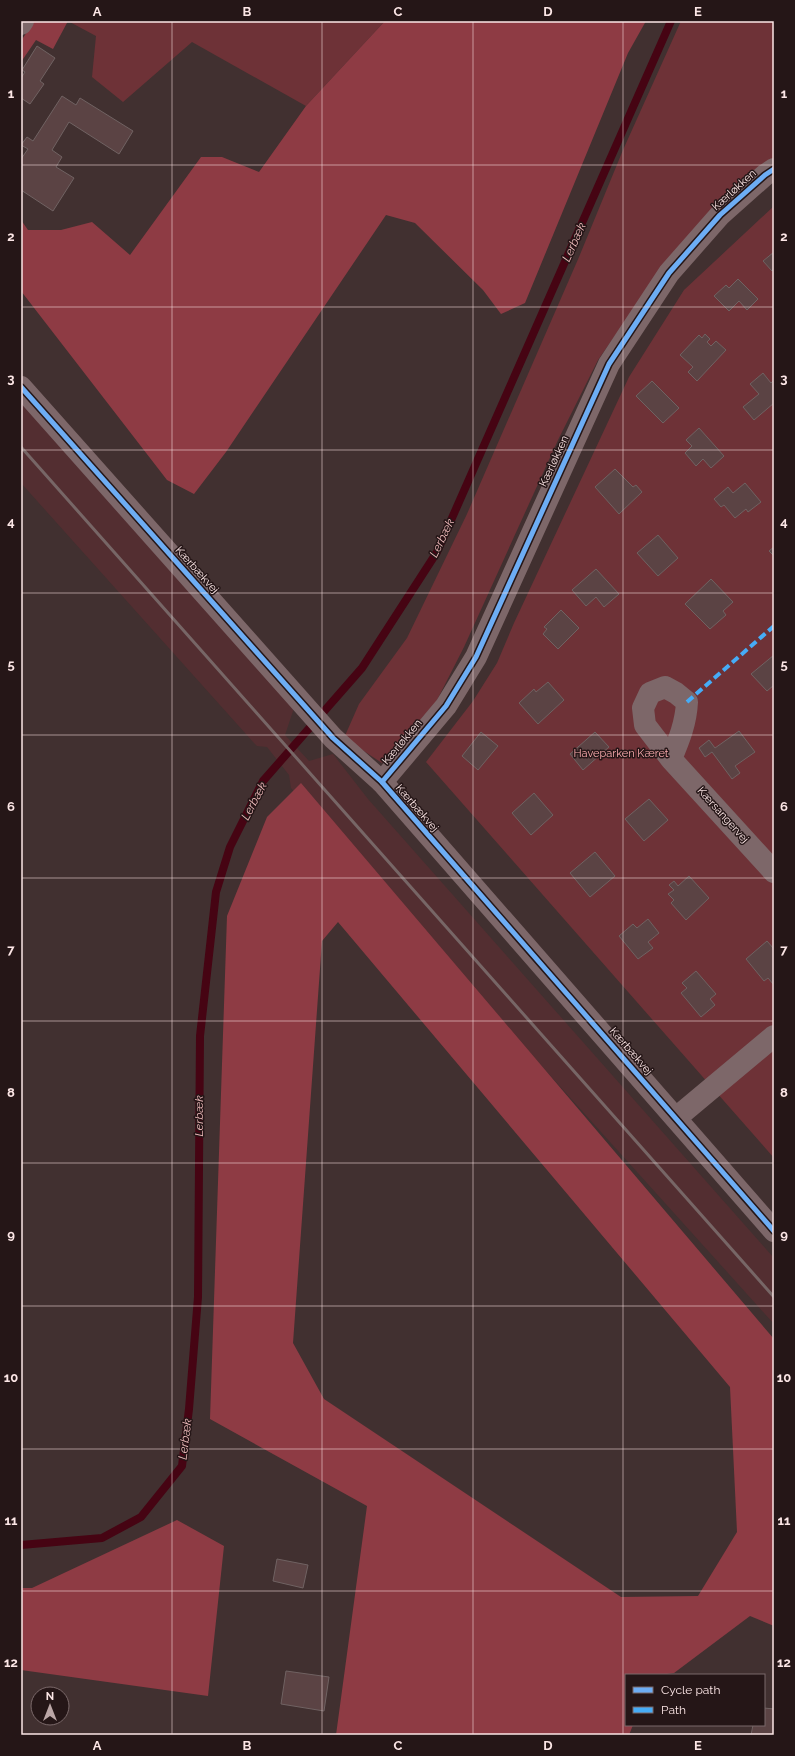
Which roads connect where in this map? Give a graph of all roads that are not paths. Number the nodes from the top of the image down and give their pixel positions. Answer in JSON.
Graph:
{"nodes":[{"id":1,"x":23,"y":21,"type":"edge"},
{"id":2,"x":21,"y":24,"type":"edge"},
{"id":3,"x":771,"y":177,"type":"edge"},
{"id":4,"x":21,"y":387,"type":"edge"},
{"id":5,"x":672,"y":759,"type":"dead end"},
{"id":6,"x":382,"y":782,"type":"junction"},
{"id":7,"x":774,"y":872,"type":"edge"},
{"id":8,"x":774,"y":1036,"type":"edge"},
{"id":9,"x":676,"y":1118,"type":"junction"},
{"id":10,"x":774,"y":1231,"type":"edge"}],
"edges":[{"from":1,"to":2,"type":"street"},
{"from":3,"to":6,"type":"street","name":"Kærløkken"},
{"from":4,"to":6,"type":"street","name":"Kærbækvej"},
{"from":5,"to":7,"type":"street","name":"Kærsangervej"},
{"from":6,"to":9,"type":"street","name":"Kærbækvej"},
{"from":8,"to":9,"type":"street"},
{"from":9,"to":10,"type":"street","name":"Kærbækvej"}]}
